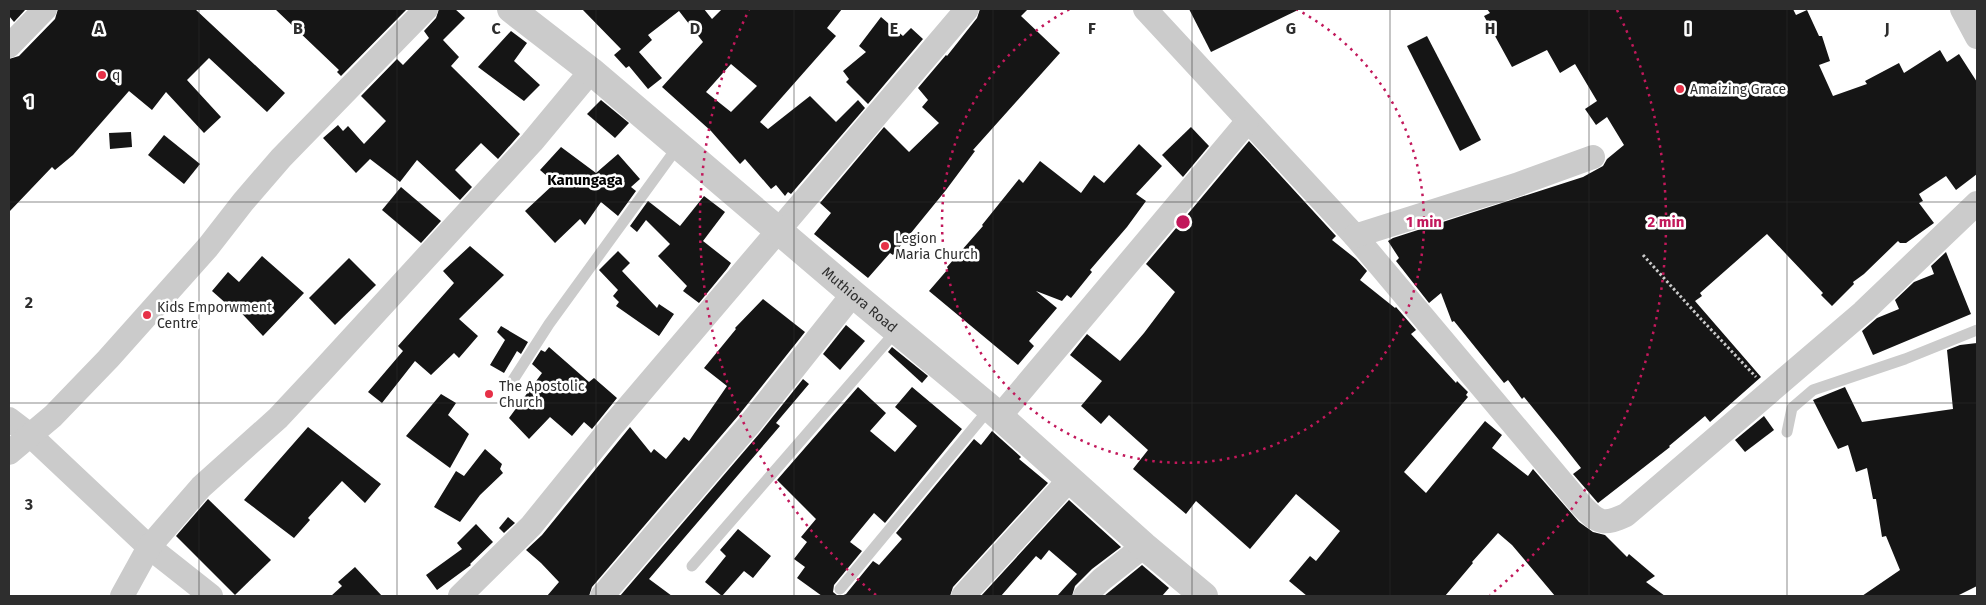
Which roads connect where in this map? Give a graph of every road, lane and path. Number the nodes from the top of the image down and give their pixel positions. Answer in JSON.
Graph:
{"nodes":[{"id":1,"x":45,"y":9,"type":"edge"},
{"id":2,"x":426,"y":9,"type":"edge"},
{"id":3,"x":511,"y":9,"type":"edge"},
{"id":4,"x":967,"y":9,"type":"edge"},
{"id":5,"x":1145,"y":9,"type":"edge"},
{"id":6,"x":1962,"y":9,"type":"edge"},
{"id":7,"x":1977,"y":37,"type":"edge"},
{"id":8,"x":9,"y":46,"type":"edge"},
{"id":9,"x":591,"y":71,"type":"junction"},
{"id":10,"x":1247,"y":122,"type":"junction"},
{"id":11,"x":679,"y":145,"type":"junction"},
{"id":12,"x":1593,"y":157,"type":"dead end"},
{"id":13,"x":1977,"y":203,"type":"edge"},
{"id":14,"x":780,"y":231,"type":"junction"},
{"id":15,"x":1355,"y":236,"type":"junction"},
{"id":16,"x":1642,"y":255,"type":"dead end"},
{"id":17,"x":853,"y":294,"type":"junction"},
{"id":18,"x":897,"y":330,"type":"junction"},
{"id":19,"x":1977,"y":330,"type":"edge"},
{"id":20,"x":513,"y":380,"type":"dead end"},
{"id":21,"x":1770,"y":392,"type":"junction"},
{"id":22,"x":995,"y":412,"type":"junction"},
{"id":23,"x":9,"y":419,"type":"edge"},
{"id":24,"x":1787,"y":432,"type":"dead end"},
{"id":25,"x":30,"y":435,"type":"junction"},
{"id":26,"x":9,"y":453,"type":"edge"},
{"id":27,"x":1070,"y":479,"type":"junction"},
{"id":28,"x":1144,"y":546,"type":"junction"},
{"id":29,"x":149,"y":547,"type":"junction"},
{"id":30,"x":692,"y":566,"type":"dead end"},
{"id":31,"x":840,"y":589,"type":"dead end"},
{"id":32,"x":122,"y":596,"type":"edge"},
{"id":33,"x":211,"y":596,"type":"edge"},
{"id":34,"x":460,"y":596,"type":"edge"},
{"id":35,"x":602,"y":596,"type":"edge"},
{"id":36,"x":963,"y":596,"type":"edge"},
{"id":37,"x":1085,"y":596,"type":"edge"},
{"id":38,"x":1204,"y":596,"type":"edge"}],
"edges":[{"from":1,"to":8,"type":"street"},
{"from":2,"to":25,"type":"street"},
{"from":3,"to":9,"type":"street","name":"Muthiora Road"},
{"from":4,"to":14,"type":"street"},
{"from":5,"to":10,"type":"street"},
{"from":6,"to":7,"type":"street"},
{"from":9,"to":11,"type":"street","name":"Muthiora Road"},
{"from":9,"to":29,"type":"street"},
{"from":10,"to":15,"type":"street"},
{"from":10,"to":22,"type":"street"},
{"from":11,"to":14,"type":"street","name":"Muthiora Road"},
{"from":11,"to":20,"type":"lane"},
{"from":12,"to":15,"type":"street"},
{"from":13,"to":21,"type":"street"},
{"from":14,"to":17,"type":"street","name":"Muthiora Road"},
{"from":14,"to":34,"type":"street"},
{"from":15,"to":21,"type":"street"},
{"from":16,"to":21,"type":"path"},
{"from":17,"to":18,"type":"street","name":"Muthiora Road"},
{"from":17,"to":35,"type":"street"},
{"from":18,"to":22,"type":"street","name":"Muthiora Road"},
{"from":18,"to":30,"type":"lane"},
{"from":19,"to":24,"type":"lane"},
{"from":22,"to":27,"type":"street","name":"Muthiora Road"},
{"from":22,"to":31,"type":"lane"},
{"from":23,"to":25,"type":"street"},
{"from":25,"to":26,"type":"street"},
{"from":25,"to":29,"type":"street"},
{"from":27,"to":28,"type":"street","name":"Muthiora Road"},
{"from":27,"to":36,"type":"street"},
{"from":28,"to":37,"type":"street"},
{"from":28,"to":38,"type":"street","name":"Muthiora Road"},
{"from":29,"to":32,"type":"street"},
{"from":29,"to":33,"type":"street"}]}
